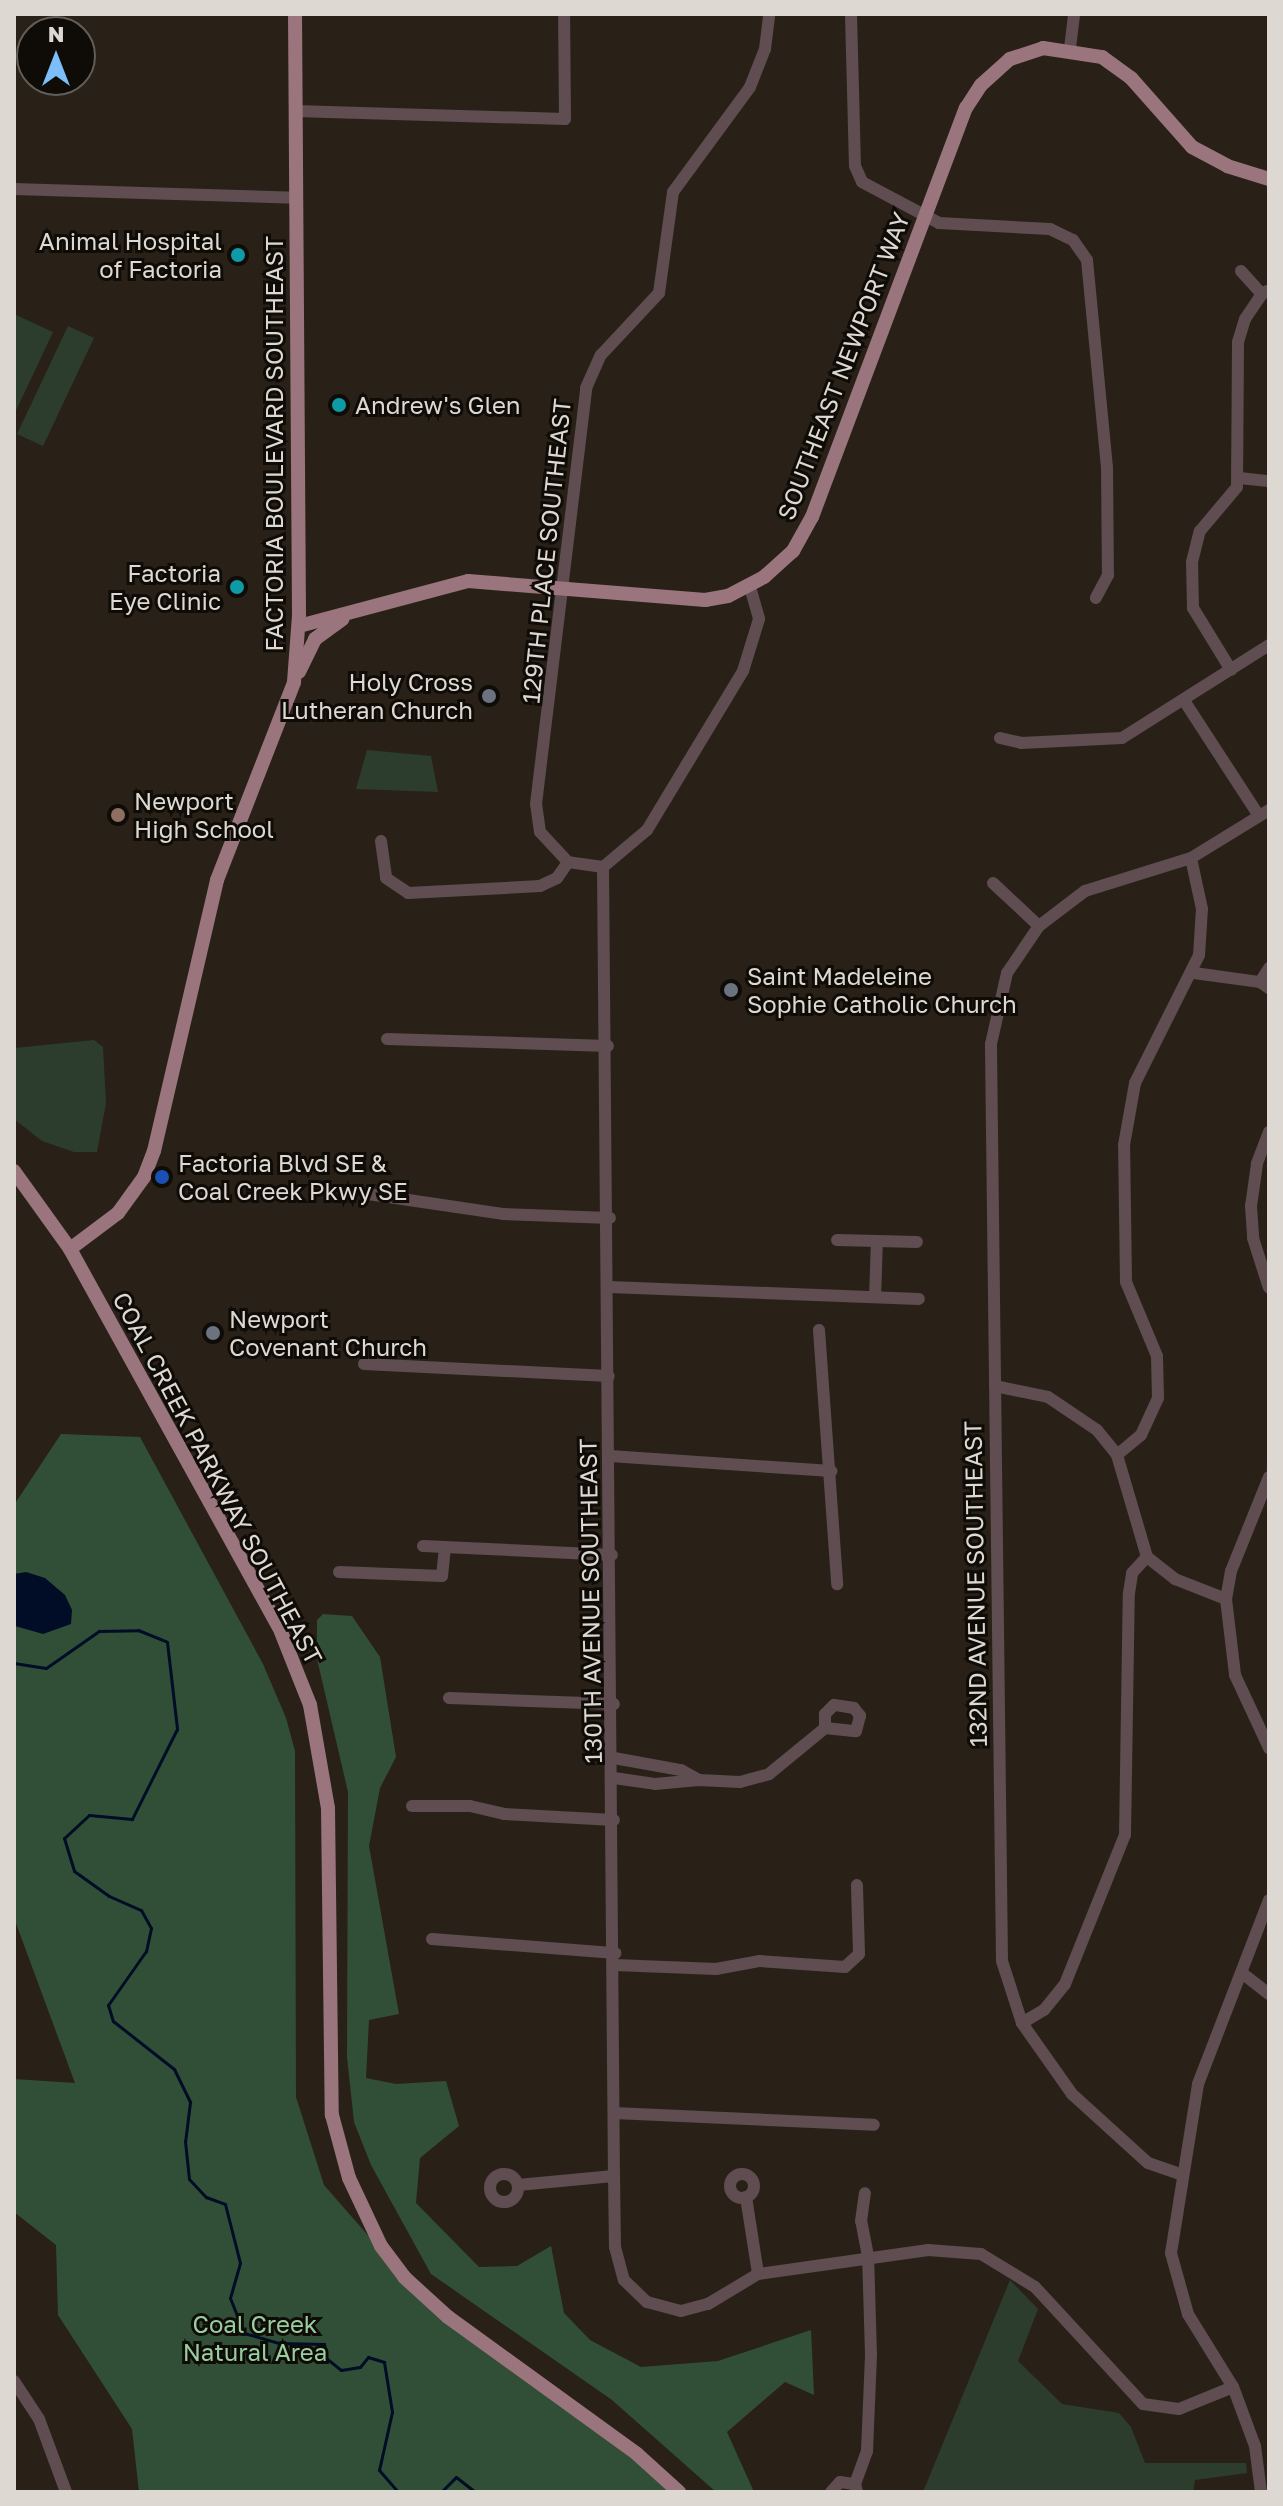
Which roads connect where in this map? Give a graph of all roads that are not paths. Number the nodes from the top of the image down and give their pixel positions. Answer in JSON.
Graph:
{"nodes":[{"id":1,"x":295,"y":14,"type":"edge"},
{"id":2,"x":564,"y":14,"type":"edge"},
{"id":3,"x":769,"y":14,"type":"edge"},
{"id":4,"x":851,"y":14,"type":"edge"},
{"id":5,"x":1074,"y":14,"type":"edge"},
{"id":6,"x":1070,"y":48,"type":"junction"},
{"id":7,"x":295,"y":111,"type":"junction"},
{"id":8,"x":1269,"y":179,"type":"edge"},
{"id":9,"x":14,"y":189,"type":"edge"},
{"id":10,"x":296,"y":198,"type":"junction"},
{"id":11,"x":924,"y":217,"type":"junction"},
{"id":12,"x":1241,"y":271,"type":"dead end"},
{"id":13,"x":1266,"y":292,"type":"edge"},
{"id":14,"x":1239,"y":478,"type":"junction"},
{"id":15,"x":1269,"y":481,"type":"edge"},
{"id":16,"x":750,"y":587,"type":"junction"},
{"id":17,"x":560,"y":589,"type":"junction"},
{"id":18,"x":1096,"y":598,"type":"dead end"},
{"id":19,"x":360,"y":609,"type":"junction"},
{"id":20,"x":299,"y":626,"type":"junction"},
{"id":21,"x":1269,"y":645,"type":"edge"},
{"id":22,"x":1231,"y":670,"type":"junction"},
{"id":23,"x":294,"y":682,"type":"junction"},
{"id":24,"x":1185,"y":702,"type":"junction"},
{"id":25,"x":1000,"y":738,"type":"dead end"},
{"id":26,"x":1264,"y":813,"type":"edge"},
{"id":27,"x":381,"y":841,"type":"dead end"},
{"id":28,"x":1191,"y":858,"type":"junction"},
{"id":29,"x":568,"y":862,"type":"junction"},
{"id":30,"x":603,"y":867,"type":"junction"},
{"id":31,"x":993,"y":883,"type":"dead end"},
{"id":32,"x":1039,"y":926,"type":"junction"},
{"id":33,"x":1269,"y":968,"type":"edge"},
{"id":34,"x":1194,"y":973,"type":"junction"},
{"id":35,"x":1265,"y":985,"type":"edge"},
{"id":36,"x":387,"y":1039,"type":"dead end"},
{"id":37,"x":608,"y":1046,"type":"junction"},
{"id":38,"x":1269,"y":1132,"type":"edge"},
{"id":39,"x":14,"y":1171,"type":"edge"},
{"id":40,"x":368,"y":1194,"type":"dead end"},
{"id":41,"x":610,"y":1218,"type":"junction"},
{"id":42,"x":837,"y":1240,"type":"dead end"},
{"id":43,"x":877,"y":1241,"type":"junction"},
{"id":44,"x":917,"y":1242,"type":"dead end"},
{"id":45,"x":70,"y":1249,"type":"junction"},
{"id":46,"x":609,"y":1287,"type":"junction"},
{"id":47,"x":1269,"y":1288,"type":"edge"},
{"id":48,"x":875,"y":1297,"type":"junction"},
{"id":49,"x":919,"y":1299,"type":"dead end"},
{"id":50,"x":819,"y":1330,"type":"dead end"},
{"id":51,"x":364,"y":1364,"type":"dead end"},
{"id":52,"x":609,"y":1376,"type":"junction"},
{"id":53,"x":995,"y":1386,"type":"junction"},
{"id":54,"x":1117,"y":1455,"type":"junction"},
{"id":55,"x":610,"y":1456,"type":"junction"},
{"id":56,"x":831,"y":1471,"type":"junction"},
{"id":57,"x":1269,"y":1477,"type":"edge"},
{"id":58,"x":423,"y":1546,"type":"dead end"},
{"id":59,"x":445,"y":1547,"type":"junction"},
{"id":60,"x":612,"y":1555,"type":"junction"},
{"id":61,"x":1147,"y":1557,"type":"junction"},
{"id":62,"x":339,"y":1572,"type":"dead end"},
{"id":63,"x":837,"y":1584,"type":"dead end"},
{"id":64,"x":1226,"y":1599,"type":"junction"},
{"id":65,"x":449,"y":1698,"type":"dead end"},
{"id":66,"x":614,"y":1704,"type":"junction"},
{"id":67,"x":825,"y":1728,"type":"dead end"},
{"id":68,"x":1269,"y":1748,"type":"edge"},
{"id":69,"x":614,"y":1758,"type":"junction"},
{"id":70,"x":614,"y":1778,"type":"junction"},
{"id":71,"x":699,"y":1780,"type":"junction"},
{"id":72,"x":412,"y":1806,"type":"dead end"},
{"id":73,"x":614,"y":1820,"type":"junction"},
{"id":74,"x":857,"y":1885,"type":"dead end"},
{"id":75,"x":1269,"y":1900,"type":"edge"},
{"id":76,"x":432,"y":1939,"type":"dead end"},
{"id":77,"x":615,"y":1959,"type":"junction"},
{"id":78,"x":1242,"y":1973,"type":"junction"},
{"id":79,"x":1269,"y":1994,"type":"edge"},
{"id":80,"x":1022,"y":2023,"type":"junction"},
{"id":81,"x":614,"y":2113,"type":"junction"},
{"id":82,"x":874,"y":2125,"type":"dead end"},
{"id":83,"x":1183,"y":2175,"type":"junction"},
{"id":84,"x":614,"y":2176,"type":"junction"},
{"id":85,"x":518,"y":2185,"type":"dead end"},
{"id":86,"x":865,"y":2193,"type":"dead end"},
{"id":87,"x":746,"y":2197,"type":"dead end"},
{"id":88,"x":868,"y":2256,"type":"junction"},
{"id":89,"x":758,"y":2274,"type":"junction"},
{"id":90,"x":14,"y":2381,"type":"edge"},
{"id":91,"x":1233,"y":2387,"type":"junction"},
{"id":92,"x":856,"y":2488,"type":"edge"},
{"id":93,"x":66,"y":2492,"type":"edge"},
{"id":94,"x":679,"y":2492,"type":"edge"},
{"id":95,"x":831,"y":2492,"type":"edge"},
{"id":96,"x":1261,"y":2492,"type":"edge"}],
"edges":[{"from":1,"to":7,"type":"main road","name":"FACTORIA BOULEVARD SOUTHEAST"},
{"from":2,"to":7,"type":"street"},
{"from":3,"to":17,"type":"street","name":"129TH PLACE SOUTHEAST"},
{"from":4,"to":11,"type":"street"},
{"from":5,"to":6,"type":"street"},
{"from":6,"to":8,"type":"main road","name":"SOUTHEAST NEWPORT WAY"},
{"from":6,"to":11,"type":"main road","name":"SOUTHEAST NEWPORT WAY"},
{"from":7,"to":10,"type":"main road","name":"FACTORIA BOULEVARD SOUTHEAST"},
{"from":9,"to":10,"type":"street"},
{"from":10,"to":20,"type":"main road","name":"FACTORIA BOULEVARD SOUTHEAST"},
{"from":11,"to":16,"type":"main road","name":"SOUTHEAST NEWPORT WAY"},
{"from":11,"to":18,"type":"street"},
{"from":12,"to":13,"type":"street"},
{"from":13,"to":14,"type":"street"},
{"from":14,"to":15,"type":"street"},
{"from":14,"to":22,"type":"street"},
{"from":16,"to":17,"type":"main road","name":"SOUTHEAST NEWPORT WAY"},
{"from":16,"to":30,"type":"street"},
{"from":17,"to":19,"type":"main road","name":"SOUTHEAST NEWPORT WAY"},
{"from":17,"to":29,"type":"street","name":"129TH PLACE SOUTHEAST"},
{"from":19,"to":20,"type":"main road","name":"SOUTHEAST NEWPORT WAY"},
{"from":19,"to":23,"type":"main road"},
{"from":20,"to":23,"type":"main road","name":"FACTORIA BOULEVARD SOUTHEAST"},
{"from":21,"to":22,"type":"street"},
{"from":22,"to":24,"type":"street"},
{"from":23,"to":45,"type":"main road","name":"FACTORIA BOULEVARD SOUTHEAST"},
{"from":24,"to":25,"type":"street"},
{"from":24,"to":26,"type":"street"},
{"from":26,"to":28,"type":"street","name":"132ND AVENUE SOUTHEAST"},
{"from":27,"to":29,"type":"street"},
{"from":28,"to":32,"type":"street","name":"132ND AVENUE SOUTHEAST"},
{"from":28,"to":34,"type":"street"},
{"from":29,"to":30,"type":"street"},
{"from":30,"to":37,"type":"street","name":"130TH AVENUE SOUTHEAST"},
{"from":31,"to":32,"type":"street"},
{"from":32,"to":53,"type":"street","name":"132ND AVENUE SOUTHEAST"},
{"from":33,"to":35,"type":"street"},
{"from":34,"to":35,"type":"street"},
{"from":34,"to":54,"type":"street"},
{"from":36,"to":37,"type":"street"},
{"from":37,"to":41,"type":"street","name":"130TH AVENUE SOUTHEAST"},
{"from":38,"to":47,"type":"street"},
{"from":39,"to":45,"type":"main road","name":"COAL CREEK PARKWAY SOUTHEAST"},
{"from":40,"to":41,"type":"street"},
{"from":41,"to":46,"type":"street","name":"130TH AVENUE SOUTHEAST"},
{"from":42,"to":43,"type":"street"},
{"from":43,"to":44,"type":"street"},
{"from":43,"to":48,"type":"street"},
{"from":45,"to":94,"type":"main road","name":"COAL CREEK PARKWAY SOUTHEAST"},
{"from":46,"to":48,"type":"street"},
{"from":46,"to":52,"type":"street","name":"130TH AVENUE SOUTHEAST"},
{"from":48,"to":49,"type":"street"},
{"from":50,"to":56,"type":"street"},
{"from":51,"to":52,"type":"street"},
{"from":52,"to":55,"type":"street","name":"130TH AVENUE SOUTHEAST"},
{"from":53,"to":54,"type":"street"},
{"from":53,"to":80,"type":"street","name":"132ND AVENUE SOUTHEAST"},
{"from":54,"to":61,"type":"street"},
{"from":55,"to":56,"type":"street"},
{"from":55,"to":60,"type":"street","name":"130TH AVENUE SOUTHEAST"},
{"from":56,"to":63,"type":"street"},
{"from":57,"to":64,"type":"street"},
{"from":58,"to":59,"type":"street"},
{"from":59,"to":60,"type":"street"},
{"from":59,"to":62,"type":"street"},
{"from":60,"to":66,"type":"street","name":"130TH AVENUE SOUTHEAST"},
{"from":61,"to":64,"type":"street"},
{"from":61,"to":80,"type":"street"},
{"from":64,"to":68,"type":"street"},
{"from":65,"to":66,"type":"street"},
{"from":66,"to":69,"type":"street","name":"130TH AVENUE SOUTHEAST"},
{"from":67,"to":71,"type":"street"},
{"from":69,"to":70,"type":"street","name":"130TH AVENUE SOUTHEAST"},
{"from":69,"to":71,"type":"street"},
{"from":70,"to":71,"type":"street"},
{"from":70,"to":73,"type":"street","name":"130TH AVENUE SOUTHEAST"},
{"from":72,"to":73,"type":"street"},
{"from":73,"to":77,"type":"street","name":"130TH AVENUE SOUTHEAST"},
{"from":74,"to":77,"type":"street"},
{"from":75,"to":78,"type":"street"},
{"from":76,"to":77,"type":"street"},
{"from":77,"to":81,"type":"street","name":"130TH AVENUE SOUTHEAST"},
{"from":78,"to":79,"type":"street"},
{"from":78,"to":83,"type":"street"},
{"from":80,"to":83,"type":"street","name":"132ND AVENUE SOUTHEAST"},
{"from":81,"to":82,"type":"street"},
{"from":81,"to":84,"type":"street","name":"130TH AVENUE SOUTHEAST"},
{"from":83,"to":91,"type":"street"},
{"from":84,"to":85,"type":"street"},
{"from":84,"to":89,"type":"street","name":"130TH AVENUE SOUTHEAST"},
{"from":86,"to":88,"type":"street"},
{"from":87,"to":89,"type":"street"},
{"from":88,"to":89,"type":"street"},
{"from":88,"to":91,"type":"street"},
{"from":88,"to":92,"type":"street"},
{"from":90,"to":93,"type":"street"},
{"from":91,"to":96,"type":"street"},
{"from":92,"to":95,"type":"street"}]}
